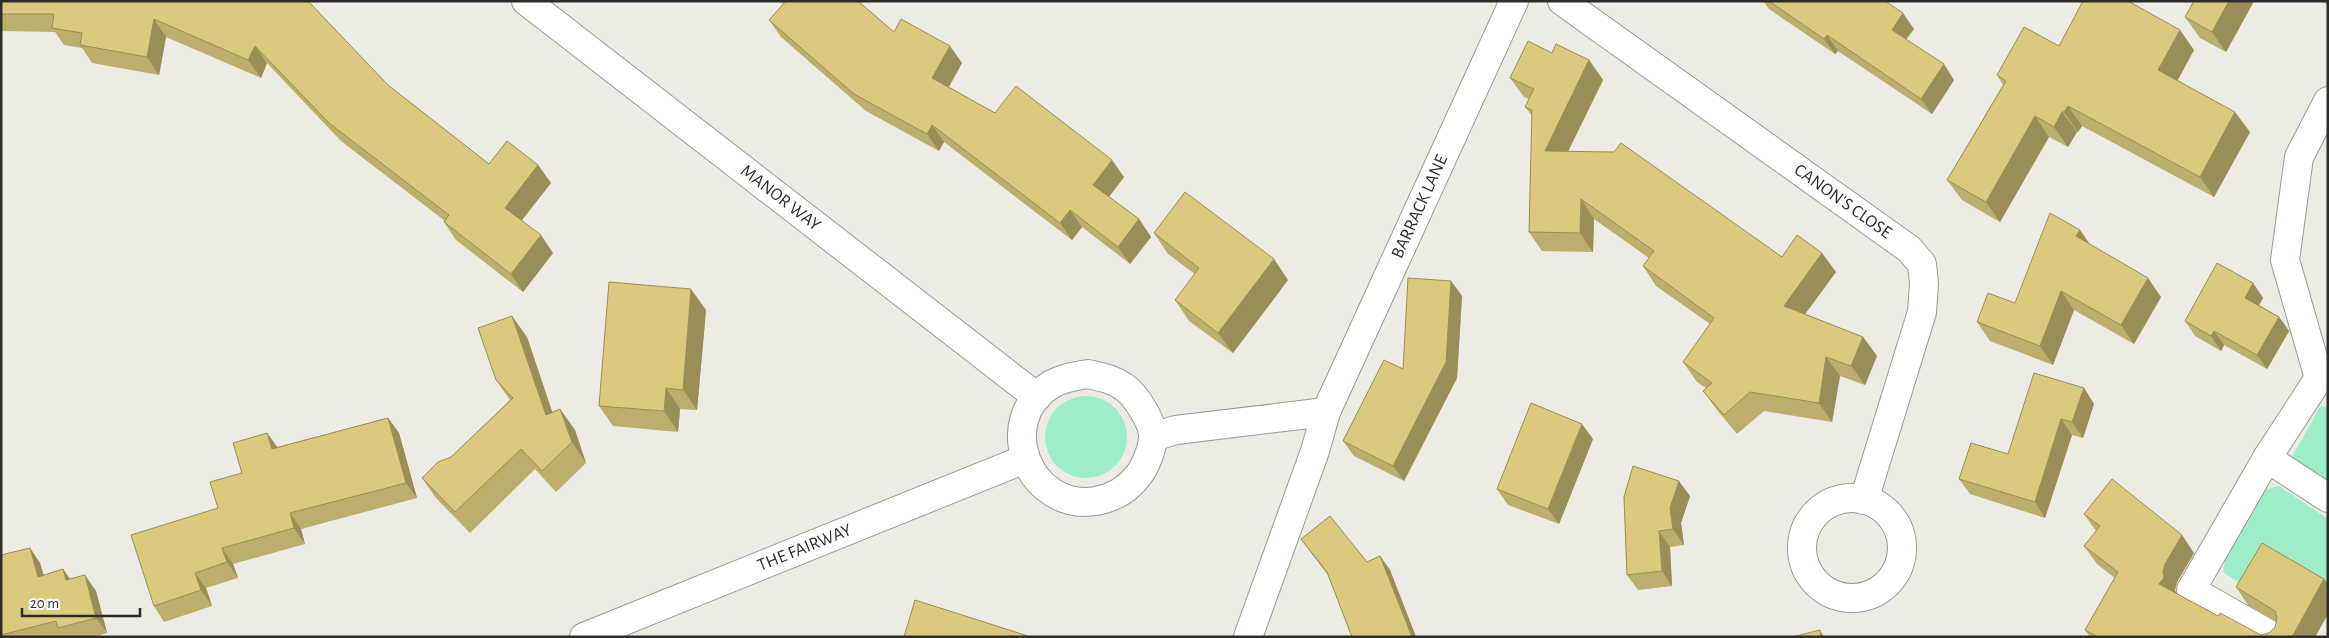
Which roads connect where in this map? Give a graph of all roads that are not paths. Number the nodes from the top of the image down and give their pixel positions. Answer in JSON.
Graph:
{"nodes":[{"id":1,"x":526,"y":1,"type":"edge"},
{"id":2,"x":1514,"y":1,"type":"edge"},
{"id":3,"x":1562,"y":1,"type":"edge"},
{"id":4,"x":2328,"y":101,"type":"edge"},
{"id":5,"x":2323,"y":380,"type":"edge"},
{"id":6,"x":1037,"y":397,"type":"junction"},
{"id":7,"x":1326,"y":412,"type":"junction"},
{"id":8,"x":1153,"y":437,"type":"junction"},
{"id":9,"x":2268,"y":458,"type":"junction"},
{"id":10,"x":1025,"y":459,"type":"junction"},
{"id":11,"x":2328,"y":498,"type":"edge"},
{"id":12,"x":1864,"y":500,"type":"dead end"},
{"id":13,"x":584,"y":637,"type":"edge"},
{"id":14,"x":1248,"y":637,"type":"edge"},
{"id":15,"x":2274,"y":637,"type":"edge"}],
"edges":[{"from":1,"to":6,"type":"street","name":"MANOR WAY"},
{"from":2,"to":7,"type":"street","name":"BARRACK LANE"},
{"from":3,"to":12,"type":"street","name":"CANON'S CLOSE"},
{"from":4,"to":5,"type":"street"},
{"from":5,"to":9,"type":"street"},
{"from":6,"to":8,"type":"street"},
{"from":6,"to":10,"type":"street"},
{"from":7,"to":8,"type":"street"},
{"from":7,"to":14,"type":"street","name":"BARRACK LANE"},
{"from":8,"to":10,"type":"street"},
{"from":9,"to":11,"type":"street"},
{"from":9,"to":15,"type":"street"},
{"from":10,"to":13,"type":"street","name":"THE FAIRWAY"}]}
